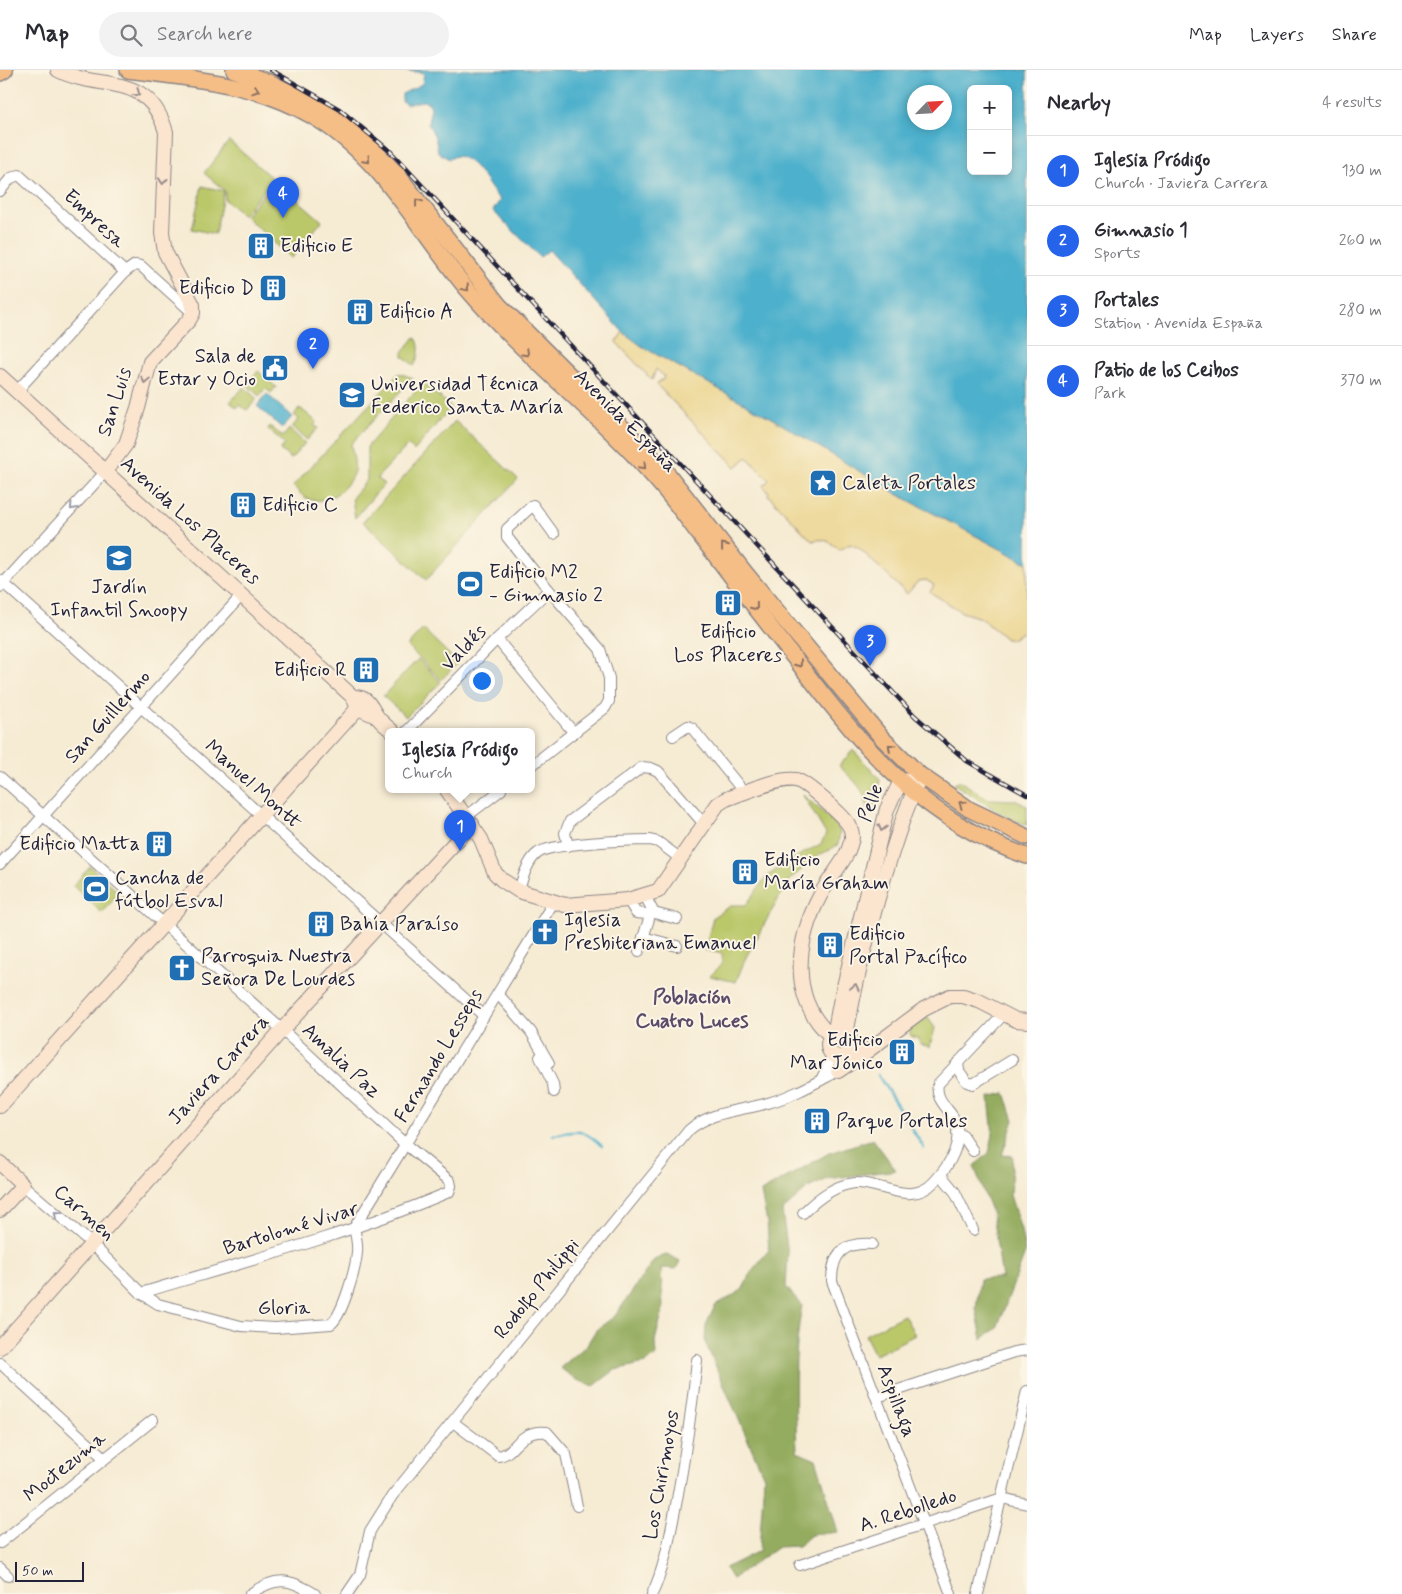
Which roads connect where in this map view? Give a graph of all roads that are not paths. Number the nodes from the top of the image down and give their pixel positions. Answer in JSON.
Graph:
{"nodes":[{"id":1,"x":6,"y":70,"type":"edge"},
{"id":2,"x":58,"y":70,"type":"edge"},
{"id":3,"x":128,"y":70,"type":"edge"},
{"id":4,"x":234,"y":70,"type":"edge"},
{"id":5,"x":0,"y":73,"type":"edge"},
{"id":6,"x":0,"y":191,"type":"edge"},
{"id":7,"x":125,"y":272,"type":"junction"},
{"id":8,"x":193,"y":313,"type":"junction"},
{"id":9,"x":0,"y":376,"type":"edge"},
{"id":10,"x":17,"y":391,"type":"junction"},
{"id":11,"x":106,"y":471,"type":"junction"},
{"id":12,"x":554,"y":534,"type":"dead end"},
{"id":13,"x":1,"y":583,"type":"edge"},
{"id":14,"x":549,"y":590,"type":"junction"},
{"id":15,"x":242,"y":595,"type":"junction"},
{"id":16,"x":497,"y":639,"type":"junction"},
{"id":17,"x":356,"y":702,"type":"junction"},
{"id":18,"x":140,"y":708,"type":"junction"},
{"id":19,"x":389,"y":728,"type":"edge"},
{"id":20,"x":410,"y":728,"type":"edge"},
{"id":21,"x":574,"y":732,"type":"junction"},
{"id":22,"x":673,"y":736,"type":"dead end"},
{"id":23,"x":535,"y":763,"type":"edge"},
{"id":24,"x":920,"y":775,"type":"junction"},
{"id":25,"x":0,"y":777,"type":"edge"},
{"id":26,"x":900,"y":783,"type":"junction"},
{"id":27,"x":744,"y":792,"type":"junction"},
{"id":28,"x":449,"y":793,"type":"edge"},
{"id":29,"x":497,"y":793,"type":"edge"},
{"id":30,"x":914,"y":794,"type":"junction"},
{"id":31,"x":43,"y":815,"type":"junction"},
{"id":32,"x":261,"y":816,"type":"junction"},
{"id":33,"x":469,"y":820,"type":"junction"},
{"id":34,"x":704,"y":824,"type":"junction"},
{"id":35,"x":1027,"y":837,"type":"edge"},
{"id":36,"x":568,"y":846,"type":"junction"},
{"id":37,"x":1027,"y":856,"type":"edge"},
{"id":38,"x":681,"y":859,"type":"junction"},
{"id":39,"x":0,"y":864,"type":"edge"},
{"id":40,"x":519,"y":891,"type":"junction"},
{"id":41,"x":645,"y":896,"type":"junction"},
{"id":42,"x":628,"y":900,"type":"junction"},
{"id":43,"x":553,"y":903,"type":"junction"},
{"id":44,"x":677,"y":918,"type":"dead end"},
{"id":45,"x":381,"y":923,"type":"junction"},
{"id":46,"x":165,"y":924,"type":"junction"},
{"id":47,"x":643,"y":936,"type":"junction"},
{"id":48,"x":677,"y":946,"type":"dead end"},
{"id":49,"x":639,"y":951,"type":"dead end"},
{"id":50,"x":498,"y":994,"type":"junction"},
{"id":51,"x":808,"y":1004,"type":"junction"},
{"id":52,"x":840,"y":1004,"type":"junction"},
{"id":53,"x":1004,"y":1014,"type":"junction"},
{"id":54,"x":484,"y":1016,"type":"junction"},
{"id":55,"x":1027,"y":1021,"type":"edge"},
{"id":56,"x":523,"y":1023,"type":"junction"},
{"id":57,"x":282,"y":1030,"type":"junction"},
{"id":58,"x":881,"y":1039,"type":"junction"},
{"id":59,"x":839,"y":1045,"type":"junction"},
{"id":60,"x":862,"y":1055,"type":"junction"},
{"id":61,"x":1012,"y":1060,"type":"dead end"},
{"id":62,"x":958,"y":1062,"type":"junction"},
{"id":63,"x":550,"y":1064,"type":"dead end"},
{"id":64,"x":838,"y":1071,"type":"junction"},
{"id":65,"x":821,"y":1080,"type":"junction"},
{"id":66,"x":554,"y":1092,"type":"dead end"},
{"id":67,"x":0,"y":1106,"type":"edge"},
{"id":68,"x":957,"y":1133,"type":"junction"},
{"id":69,"x":406,"y":1144,"type":"junction"},
{"id":70,"x":973,"y":1151,"type":"dead end"},
{"id":71,"x":0,"y":1163,"type":"edge"},
{"id":72,"x":941,"y":1175,"type":"junction"},
{"id":73,"x":22,"y":1185,"type":"junction"},
{"id":74,"x":449,"y":1192,"type":"joint"},
{"id":75,"x":0,"y":1210,"type":"edge"},
{"id":76,"x":803,"y":1213,"type":"dead end"},
{"id":77,"x":354,"y":1228,"type":"junction"},
{"id":78,"x":973,"y":1230,"type":"dead end"},
{"id":79,"x":91,"y":1243,"type":"junction"},
{"id":80,"x":872,"y":1244,"type":"dead end"},
{"id":81,"x":141,"y":1293,"type":"junction"},
{"id":82,"x":0,"y":1347,"type":"edge"},
{"id":83,"x":1027,"y":1350,"type":"edge"},
{"id":84,"x":696,"y":1360,"type":"dead end"},
{"id":85,"x":0,"y":1363,"type":"edge"},
{"id":86,"x":1027,"y":1391,"type":"edge"},
{"id":87,"x":877,"y":1397,"type":"junction"},
{"id":88,"x":154,"y":1420,"type":"dead end"},
{"id":89,"x":453,"y":1422,"type":"junction"},
{"id":90,"x":104,"y":1458,"type":"junction"},
{"id":91,"x":1002,"y":1498,"type":"junction"},
{"id":92,"x":1027,"y":1504,"type":"edge"},
{"id":93,"x":577,"y":1506,"type":"dead end"},
{"id":94,"x":924,"y":1524,"type":"junction"},
{"id":95,"x":0,"y":1543,"type":"edge"},
{"id":96,"x":800,"y":1565,"type":"dead end"},
{"id":97,"x":0,"y":1568,"type":"edge"},
{"id":98,"x":8,"y":1576,"type":"dead end"},
{"id":99,"x":250,"y":1594,"type":"edge"},
{"id":100,"x":315,"y":1594,"type":"edge"},
{"id":101,"x":347,"y":1594,"type":"edge"},
{"id":102,"x":652,"y":1594,"type":"edge"},
{"id":103,"x":951,"y":1594,"type":"edge"},
{"id":104,"x":978,"y":1594,"type":"edge"}],
"edges":[{"from":1,"to":5,"type":"main road"},
{"from":2,"to":8,"type":"main road","one_way":true},
{"from":3,"to":26,"type":"main road","name":"Avenida España","one_way":true},
{"from":24,"to":4,"type":"main road","name":"Avenida España","one_way":true},
{"from":6,"to":7,"type":"street","name":"Empresa"},
{"from":7,"to":8,"type":"street","name":"Empresa"},
{"from":7,"to":10,"type":"street"},
{"from":8,"to":11,"type":"main road","name":"San Luis","one_way":true},
{"from":9,"to":10,"type":"main road","name":"Avenida Los Placeres"},
{"from":10,"to":11,"type":"main road","name":"Avenida Los Placeres"},
{"from":11,"to":13,"type":"street","name":"San Luis","one_way":true},
{"from":11,"to":15,"type":"main road","name":"Avenida Los Placeres"},
{"from":12,"to":14,"type":"street"},
{"from":13,"to":18,"type":"street","name":"Manuel Montt"},
{"from":14,"to":16,"type":"street","name":"Valdés"},
{"from":14,"to":21,"type":"street"},
{"from":15,"to":17,"type":"main road","name":"Avenida Los Placeres"},
{"from":15,"to":18,"type":"street","name":"San Guillermo"},
{"from":16,"to":20,"type":"street","name":"Valdés"},
{"from":16,"to":21,"type":"street"},
{"from":17,"to":19,"type":"main road","name":"Avenida Los Placeres"},
{"from":17,"to":32,"type":"main road"},
{"from":18,"to":31,"type":"street","name":"San Guillermo"},
{"from":18,"to":32,"type":"street","name":"Manuel Montt"},
{"from":21,"to":23,"type":"street"},
{"from":22,"to":27,"type":"street"},
{"from":24,"to":26,"type":"main road","name":"Pelle"},
{"from":24,"to":30,"type":"main road","name":"Pelle"},
{"from":35,"to":24,"type":"main road","name":"Avenida España","one_way":true},
{"from":25,"to":31,"type":"street","name":"Amalia Paz"},
{"from":26,"to":30,"type":"main road","name":"Avenida España"},
{"from":26,"to":52,"type":"main road","name":"Pelle","one_way":true},
{"from":27,"to":34,"type":"main road"},
{"from":27,"to":51,"type":"main road"},
{"from":28,"to":33,"type":"main road"},
{"from":29,"to":33,"type":"street"},
{"from":30,"to":37,"type":"main road","name":"Avenida España"},
{"from":59,"to":30,"type":"main road","name":"Pelle","one_way":true},
{"from":31,"to":39,"type":"street","name":"San Guillermo"},
{"from":31,"to":46,"type":"street","name":"Amalia Paz"},
{"from":32,"to":45,"type":"street","name":"Manuel Montt"},
{"from":32,"to":46,"type":"main road"},
{"from":33,"to":40,"type":"main road"},
{"from":33,"to":45,"type":"main road","name":"Javiera Carrera"},
{"from":34,"to":36,"type":"street"},
{"from":34,"to":38,"type":"main road"},
{"from":36,"to":38,"type":"street"},
{"from":36,"to":40,"type":"street"},
{"from":38,"to":41,"type":"main road"},
{"from":40,"to":43,"type":"main road"},
{"from":41,"to":42,"type":"main road"},
{"from":41,"to":44,"type":"street"},
{"from":42,"to":43,"type":"main road"},
{"from":42,"to":47,"type":"street"},
{"from":43,"to":50,"type":"street","name":"Fernando Lesseps"},
{"from":45,"to":54,"type":"street","name":"Manuel Montt"},
{"from":45,"to":57,"type":"main road","name":"Javiera Carrera"},
{"from":46,"to":57,"type":"street","name":"Amalia Paz"},
{"from":46,"to":67,"type":"main road"},
{"from":47,"to":48,"type":"street"},
{"from":47,"to":49,"type":"street"},
{"from":50,"to":54,"type":"street","name":"Fernando Lesseps"},
{"from":50,"to":56,"type":"street"},
{"from":51,"to":52,"type":"main road"},
{"from":51,"to":59,"type":"main road"},
{"from":52,"to":59,"type":"main road","name":"Pelle"},
{"from":53,"to":55,"type":"main road"},
{"from":53,"to":58,"type":"main road"},
{"from":53,"to":62,"type":"street"},
{"from":54,"to":69,"type":"street","name":"Fernando Lesseps"},
{"from":56,"to":63,"type":"street"},
{"from":56,"to":66,"type":"street"},
{"from":57,"to":69,"type":"street","name":"Amalia Paz"},
{"from":57,"to":79,"type":"main road","name":"Javiera Carrera"},
{"from":58,"to":59,"type":"main road"},
{"from":58,"to":60,"type":"main road"},
{"from":59,"to":60,"type":"main road"},
{"from":59,"to":64,"type":"street"},
{"from":59,"to":65,"type":"street"},
{"from":60,"to":64,"type":"main road"},
{"from":61,"to":62,"type":"street"},
{"from":62,"to":68,"type":"street"},
{"from":64,"to":65,"type":"street","name":"Rodolfo Philippi"},
{"from":65,"to":89,"type":"street","name":"Rodolfo Philippi"},
{"from":68,"to":70,"type":"street"},
{"from":68,"to":72,"type":"street"},
{"from":69,"to":74,"type":"street","name":"Amalia Paz"},
{"from":69,"to":77,"type":"street","name":"Fernando Lesseps"},
{"from":71,"to":73,"type":"main road","name":"Carmen"},
{"from":72,"to":76,"type":"street"},
{"from":72,"to":78,"type":"street"},
{"from":73,"to":75,"type":"main road"},
{"from":79,"to":73,"type":"street","name":"Carmen","one_way":true},
{"from":74,"to":77,"type":"street","name":"Bartolomé Vivar"},
{"from":77,"to":81,"type":"street","name":"Bartolomé Vivar"},
{"from":77,"to":81,"type":"street","name":"Gloria"},
{"from":79,"to":81,"type":"street","name":"Carmen"},
{"from":79,"to":82,"type":"main road","name":"Javiera Carrera"},
{"from":80,"to":87,"type":"street","name":"Aspillaga"},
{"from":83,"to":87,"type":"street"},
{"from":84,"to":102,"type":"street","name":"Los Chirimoyos"},
{"from":85,"to":90,"type":"street"},
{"from":86,"to":91,"type":"street"},
{"from":87,"to":94,"type":"street","name":"Aspillaga"},
{"from":88,"to":90,"type":"street","name":"Moctezuma"},
{"from":89,"to":93,"type":"street"},
{"from":89,"to":101,"type":"street","name":"Rodolfo Philippi"},
{"from":90,"to":95,"type":"street","name":"Moctezuma"},
{"from":91,"to":92,"type":"street"},
{"from":91,"to":94,"type":"street","name":"A. Rebolledo"},
{"from":91,"to":104,"type":"street"},
{"from":94,"to":96,"type":"street","name":"A. Rebolledo"},
{"from":94,"to":103,"type":"street","name":"Aspillaga"},
{"from":97,"to":98,"type":"street"},
{"from":99,"to":100,"type":"street"}]}
